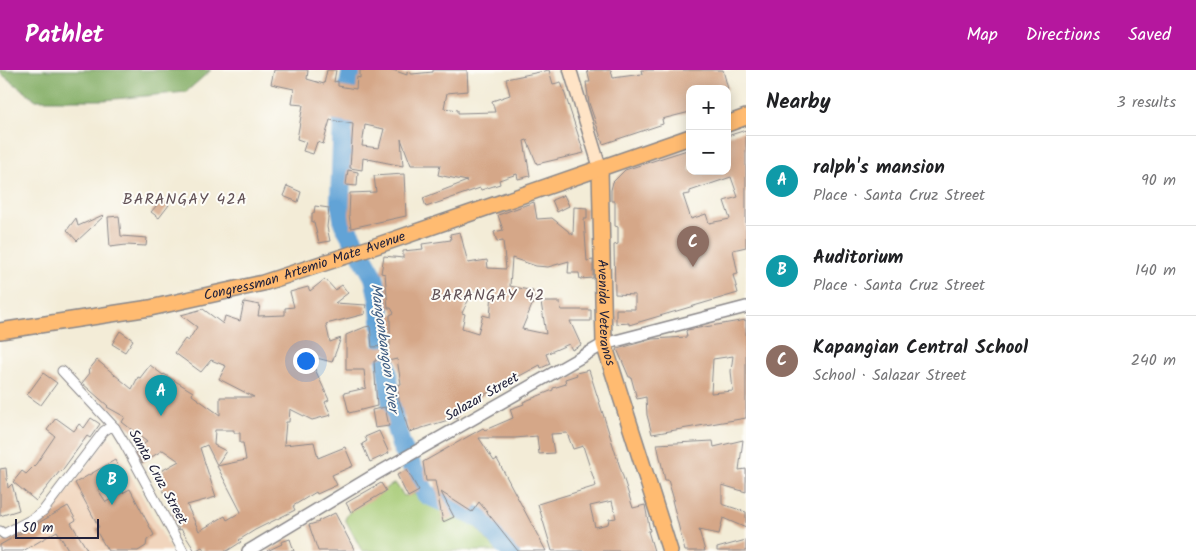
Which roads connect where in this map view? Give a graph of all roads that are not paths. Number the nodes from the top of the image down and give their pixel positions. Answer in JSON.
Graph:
{"nodes":[{"id":1,"x":570,"y":70,"type":"edge"},
{"id":2,"x":746,"y":117,"type":"edge"},
{"id":3,"x":731,"y":123,"type":"edge"},
{"id":4,"x":686,"y":138,"type":"edge"},
{"id":5,"x":625,"y":159,"type":"junction"},
{"id":6,"x":600,"y":168,"type":"junction"},
{"id":7,"x":601,"y":185,"type":"junction"},
{"id":8,"x":746,"y":307,"type":"edge"},
{"id":9,"x":0,"y":331,"type":"edge"},
{"id":10,"x":604,"y":344,"type":"junction"},
{"id":11,"x":62,"y":371,"type":"dead end"},
{"id":12,"x":115,"y":428,"type":"junction"},
{"id":13,"x":0,"y":531,"type":"edge"},
{"id":14,"x":183,"y":551,"type":"edge"},
{"id":15,"x":248,"y":551,"type":"edge"},
{"id":16,"x":670,"y":551,"type":"edge"}],
"edges":[{"from":1,"to":6,"type":"main road","name":"Avenida Veteranos"},
{"from":2,"to":3,"type":"main road"},
{"from":4,"to":5,"type":"main road","name":"Congressman Artemio Mate Avenue"},
{"from":5,"to":6,"type":"main road","name":"Congressman Artemio Mate Avenue"},
{"from":5,"to":7,"type":"main road"},
{"from":6,"to":7,"type":"main road","name":"Avenida Veteranos"},
{"from":6,"to":9,"type":"main road","name":"Congressman Artemio Mate Avenue"},
{"from":7,"to":10,"type":"main road","name":"Avenida Veteranos"},
{"from":8,"to":10,"type":"street","name":"Salazar Street"},
{"from":10,"to":15,"type":"street","name":"Salazar Street"},
{"from":10,"to":16,"type":"main road","name":"Avenida Veteranos"},
{"from":11,"to":12,"type":"street"},
{"from":12,"to":13,"type":"street","name":"Santa Cruz Street"},
{"from":12,"to":14,"type":"street","name":"Santa Cruz Street"}]}
